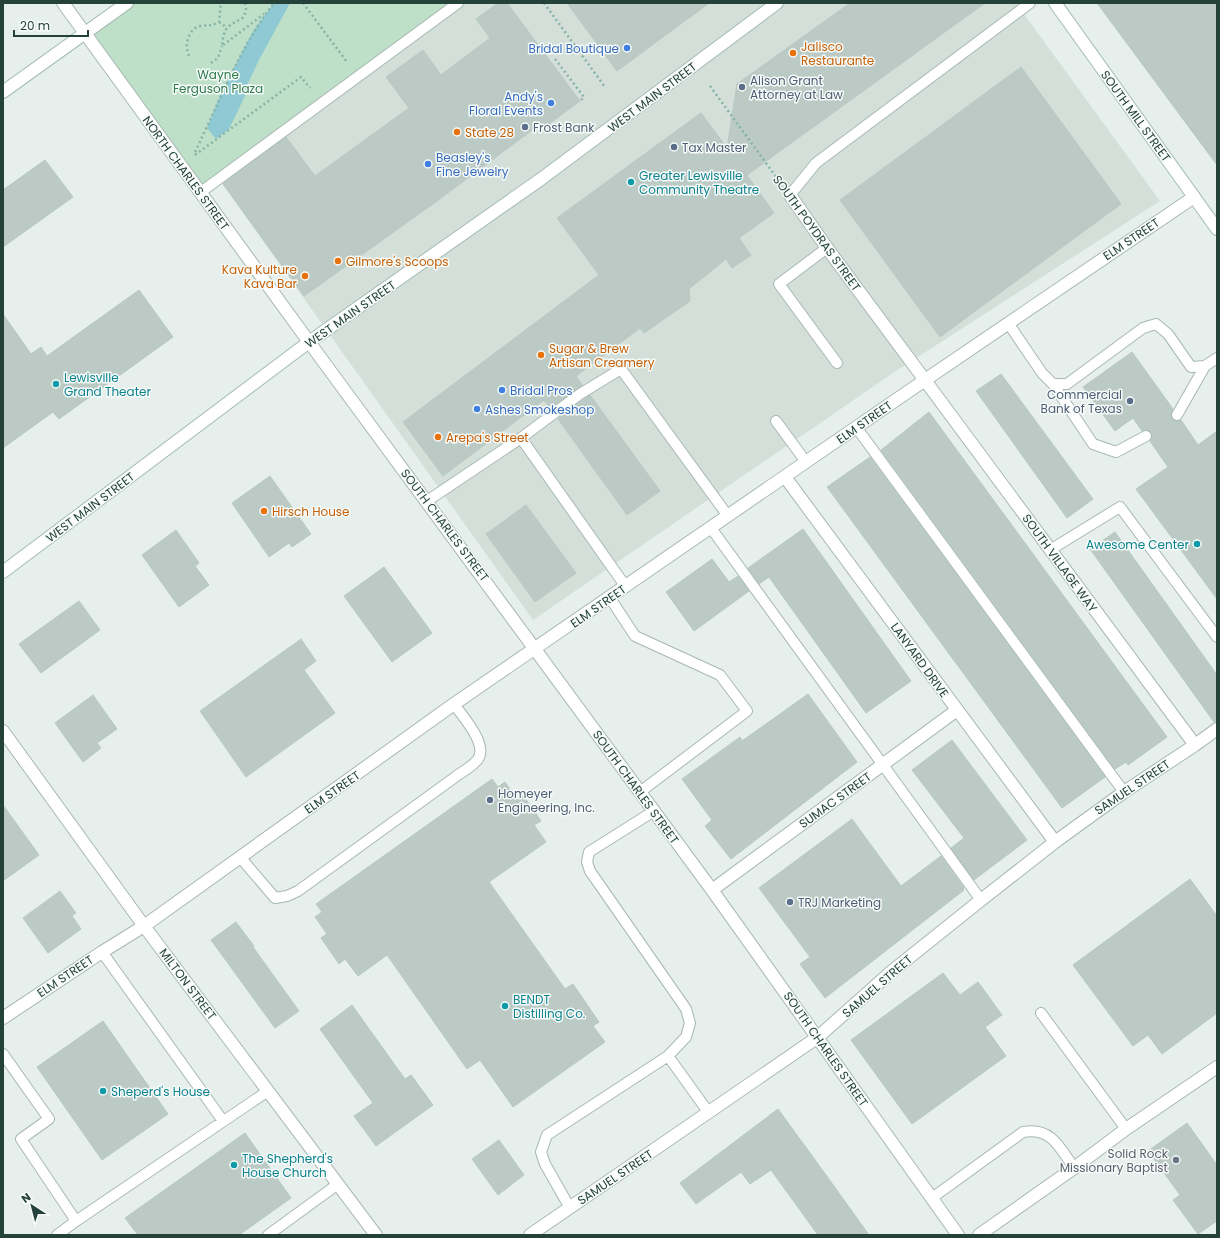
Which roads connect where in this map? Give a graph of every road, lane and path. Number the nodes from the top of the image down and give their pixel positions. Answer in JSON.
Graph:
{"nodes":[{"id":1,"x":63,"y":3,"type":"edge"},
{"id":2,"x":128,"y":3,"type":"edge"},
{"id":3,"x":221,"y":3,"type":"edge"},
{"id":4,"x":245,"y":3,"type":"edge"},
{"id":5,"x":274,"y":3,"type":"edge"},
{"id":6,"x":304,"y":3,"type":"edge"},
{"id":7,"x":458,"y":3,"type":"edge"},
{"id":8,"x":544,"y":3,"type":"edge"},
{"id":9,"x":777,"y":3,"type":"edge"},
{"id":10,"x":1030,"y":3,"type":"edge"},
{"id":11,"x":1055,"y":3,"type":"edge"},
{"id":12,"x":268,"y":12,"type":"junction"},
{"id":13,"x":219,"y":22,"type":"junction"},
{"id":14,"x":226,"y":28,"type":"junction"},
{"id":15,"x":85,"y":34,"type":"junction"},
{"id":16,"x":222,"y":46,"type":"junction"},
{"id":17,"x":189,"y":56,"type":"dead end"},
{"id":18,"x":353,"y":57,"type":"dead end"},
{"id":19,"x":555,"y":59,"type":"dead end"},
{"id":20,"x":347,"y":62,"type":"junction"},
{"id":21,"x":211,"y":63,"type":"dead end"},
{"id":22,"x":343,"y":64,"type":"dead end"},
{"id":23,"x":358,"y":76,"type":"junction"},
{"id":24,"x":315,"y":85,"type":"dead end"},
{"id":25,"x":710,"y":86,"type":"dead end"},
{"id":26,"x":605,"y":87,"type":"dead end"},
{"id":27,"x":3,"y":92,"type":"edge"},
{"id":28,"x":580,"y":101,"type":"dead end"},
{"id":29,"x":200,"y":192,"type":"junction"},
{"id":30,"x":790,"y":195,"type":"junction"},
{"id":31,"x":1194,"y":197,"type":"junction"},
{"id":32,"x":1217,"y":229,"type":"edge"},
{"id":33,"x":827,"y":248,"type":"junction"},
{"id":34,"x":1008,"y":323,"type":"junction"},
{"id":35,"x":309,"y":342,"type":"junction"},
{"id":36,"x":1217,"y":358,"type":"edge"},
{"id":37,"x":837,"y":363,"type":"dead end"},
{"id":38,"x":1205,"y":366,"type":"junction"},
{"id":39,"x":925,"y":380,"type":"junction"},
{"id":40,"x":1053,"y":384,"type":"junction"},
{"id":41,"x":1177,"y":415,"type":"dead end"},
{"id":42,"x":776,"y":421,"type":"dead end"},
{"id":43,"x":856,"y":427,"type":"junction"},
{"id":44,"x":1146,"y":436,"type":"dead end"},
{"id":45,"x":521,"y":438,"type":"junction"},
{"id":46,"x":806,"y":462,"type":"junction"},
{"id":47,"x":785,"y":477,"type":"junction"},
{"id":48,"x":427,"y":501,"type":"junction"},
{"id":49,"x":728,"y":516,"type":"junction"},
{"id":50,"x":711,"y":528,"type":"junction"},
{"id":51,"x":1050,"y":550,"type":"junction"},
{"id":52,"x":3,"y":572,"type":"edge"},
{"id":53,"x":626,"y":587,"type":"junction"},
{"id":54,"x":610,"y":598,"type":"junction"},
{"id":55,"x":1217,"y":637,"type":"edge"},
{"id":56,"x":536,"y":649,"type":"junction"},
{"id":57,"x":454,"y":704,"type":"junction"},
{"id":58,"x":957,"y":710,"type":"junction"},
{"id":59,"x":1217,"y":729,"type":"edge"},
{"id":60,"x":3,"y":731,"type":"edge"},
{"id":61,"x":1194,"y":745,"type":"junction"},
{"id":62,"x":882,"y":765,"type":"junction"},
{"id":63,"x":640,"y":792,"type":"junction"},
{"id":64,"x":1124,"y":792,"type":"junction"},
{"id":65,"x":654,"y":810,"type":"junction"},
{"id":66,"x":1055,"y":842,"type":"junction"},
{"id":67,"x":240,"y":857,"type":"junction"},
{"id":68,"x":712,"y":890,"type":"junction"},
{"id":69,"x":981,"y":900,"type":"junction"},
{"id":70,"x":144,"y":926,"type":"junction"},
{"id":71,"x":102,"y":952,"type":"junction"},
{"id":72,"x":1040,"y":1013,"type":"dead end"},
{"id":73,"x":3,"y":1018,"type":"edge"},
{"id":74,"x":818,"y":1037,"type":"junction"},
{"id":75,"x":3,"y":1054,"type":"edge"},
{"id":76,"x":668,"y":1056,"type":"junction"},
{"id":77,"x":1217,"y":1067,"type":"edge"},
{"id":78,"x":268,"y":1091,"type":"junction"},
{"id":79,"x":709,"y":1113,"type":"junction"},
{"id":80,"x":223,"y":1121,"type":"junction"},
{"id":81,"x":1126,"y":1129,"type":"junction"},
{"id":82,"x":1074,"y":1168,"type":"junction"},
{"id":83,"x":338,"y":1184,"type":"junction"},
{"id":84,"x":932,"y":1198,"type":"junction"},
{"id":85,"x":570,"y":1208,"type":"junction"},
{"id":86,"x":76,"y":1221,"type":"junction"},
{"id":87,"x":57,"y":1235,"type":"edge"},
{"id":88,"x":268,"y":1235,"type":"edge"},
{"id":89,"x":376,"y":1235,"type":"edge"},
{"id":90,"x":530,"y":1235,"type":"edge"},
{"id":91,"x":958,"y":1235,"type":"edge"},
{"id":92,"x":979,"y":1235,"type":"edge"}],
"edges":[{"from":1,"to":15,"type":"street","name":"NORTH CHARLES STREET"},
{"from":2,"to":15,"type":"street"},
{"from":3,"to":13,"type":"path"},
{"from":4,"to":14,"type":"path"},
{"from":5,"to":12,"type":"path"},
{"from":6,"to":20,"type":"path"},
{"from":7,"to":23,"type":"lane"},
{"from":8,"to":26,"type":"path"},
{"from":9,"to":35,"type":"street","name":"WEST MAIN STREET"},
{"from":10,"to":30,"type":"lane"},
{"from":11,"to":31,"type":"street","name":"SOUTH MILL STREET"},
{"from":12,"to":16,"type":"path"},
{"from":12,"to":24,"type":"path"},
{"from":13,"to":14,"type":"path"},
{"from":13,"to":17,"type":"path"},
{"from":14,"to":16,"type":"path"},
{"from":15,"to":27,"type":"street"},
{"from":15,"to":29,"type":"street","name":"NORTH CHARLES STREET"},
{"from":16,"to":21,"type":"path"},
{"from":18,"to":20,"type":"path"},
{"from":19,"to":28,"type":"path"},
{"from":20,"to":22,"type":"path"},
{"from":20,"to":23,"type":"path"},
{"from":23,"to":29,"type":"lane"},
{"from":25,"to":30,"type":"path","name":"SOUTH POYDRAS STREET"},
{"from":29,"to":35,"type":"street","name":"NORTH CHARLES STREET"},
{"from":30,"to":33,"type":"street","name":"SOUTH POYDRAS STREET"},
{"from":31,"to":32,"type":"street","name":"SOUTH MILL STREET"},
{"from":31,"to":34,"type":"street","name":"ELM STREET"},
{"from":33,"to":37,"type":"lane"},
{"from":33,"to":39,"type":"street","name":"SOUTH POYDRAS STREET"},
{"from":34,"to":39,"type":"street","name":"ELM STREET"},
{"from":34,"to":40,"type":"lane"},
{"from":35,"to":48,"type":"street","name":"SOUTH CHARLES STREET"},
{"from":35,"to":52,"type":"street","name":"WEST MAIN STREET"},
{"from":36,"to":38,"type":"lane"},
{"from":38,"to":40,"type":"lane"},
{"from":38,"to":41,"type":"lane"},
{"from":39,"to":43,"type":"street","name":"ELM STREET"},
{"from":39,"to":51,"type":"street","name":"SOUTH VILLAGE WAY"},
{"from":40,"to":44,"type":"lane"},
{"from":42,"to":46,"type":"lane"},
{"from":43,"to":46,"type":"street","name":"ELM STREET"},
{"from":43,"to":64,"type":"lane"},
{"from":45,"to":48,"type":"lane"},
{"from":45,"to":49,"type":"lane"},
{"from":45,"to":53,"type":"lane"},
{"from":46,"to":47,"type":"street","name":"ELM STREET"},
{"from":47,"to":49,"type":"street","name":"ELM STREET"},
{"from":47,"to":58,"type":"street","name":"LANYARD DRIVE"},
{"from":48,"to":56,"type":"street","name":"SOUTH CHARLES STREET"},
{"from":49,"to":50,"type":"street","name":"ELM STREET"},
{"from":50,"to":53,"type":"street","name":"ELM STREET"},
{"from":50,"to":62,"type":"lane"},
{"from":51,"to":55,"type":"lane"},
{"from":51,"to":61,"type":"street","name":"SOUTH VILLAGE WAY"},
{"from":53,"to":54,"type":"street","name":"ELM STREET"},
{"from":54,"to":56,"type":"street","name":"ELM STREET"},
{"from":54,"to":63,"type":"lane"},
{"from":56,"to":57,"type":"street","name":"ELM STREET"},
{"from":56,"to":63,"type":"street","name":"SOUTH CHARLES STREET"},
{"from":57,"to":67,"type":"street","name":"ELM STREET"},
{"from":57,"to":67,"type":"lane"},
{"from":58,"to":62,"type":"street","name":"SUMAC STREET"},
{"from":58,"to":66,"type":"street","name":"LANYARD DRIVE"},
{"from":59,"to":61,"type":"street","name":"SAMUEL STREET"},
{"from":60,"to":70,"type":"street","name":"MILTON STREET"},
{"from":61,"to":64,"type":"street","name":"SAMUEL STREET"},
{"from":62,"to":68,"type":"street","name":"SUMAC STREET"},
{"from":62,"to":69,"type":"lane"},
{"from":63,"to":65,"type":"street","name":"SOUTH CHARLES STREET"},
{"from":64,"to":66,"type":"street","name":"SAMUEL STREET"},
{"from":65,"to":68,"type":"street","name":"SOUTH CHARLES STREET"},
{"from":65,"to":76,"type":"lane"},
{"from":66,"to":69,"type":"street","name":"SAMUEL STREET"},
{"from":67,"to":70,"type":"street","name":"ELM STREET"},
{"from":68,"to":74,"type":"street","name":"SOUTH CHARLES STREET"},
{"from":69,"to":74,"type":"street","name":"SAMUEL STREET"},
{"from":70,"to":71,"type":"street","name":"ELM STREET"},
{"from":70,"to":78,"type":"street","name":"MILTON STREET"},
{"from":71,"to":73,"type":"street","name":"ELM STREET"},
{"from":71,"to":80,"type":"lane"},
{"from":72,"to":81,"type":"lane"},
{"from":74,"to":79,"type":"street","name":"SAMUEL STREET"},
{"from":74,"to":84,"type":"street","name":"SOUTH CHARLES STREET"},
{"from":75,"to":86,"type":"lane"},
{"from":76,"to":79,"type":"lane"},
{"from":76,"to":85,"type":"lane"},
{"from":77,"to":81,"type":"street"},
{"from":78,"to":80,"type":"lane"},
{"from":78,"to":83,"type":"street","name":"MILTON STREET"},
{"from":79,"to":85,"type":"street","name":"SAMUEL STREET"},
{"from":80,"to":86,"type":"lane"},
{"from":81,"to":82,"type":"street"},
{"from":82,"to":84,"type":"lane"},
{"from":82,"to":92,"type":"street"},
{"from":83,"to":88,"type":"lane"},
{"from":83,"to":89,"type":"street","name":"MILTON STREET"},
{"from":84,"to":91,"type":"street","name":"SOUTH CHARLES STREET"},
{"from":85,"to":90,"type":"street","name":"SAMUEL STREET"},
{"from":86,"to":87,"type":"lane"}]}
